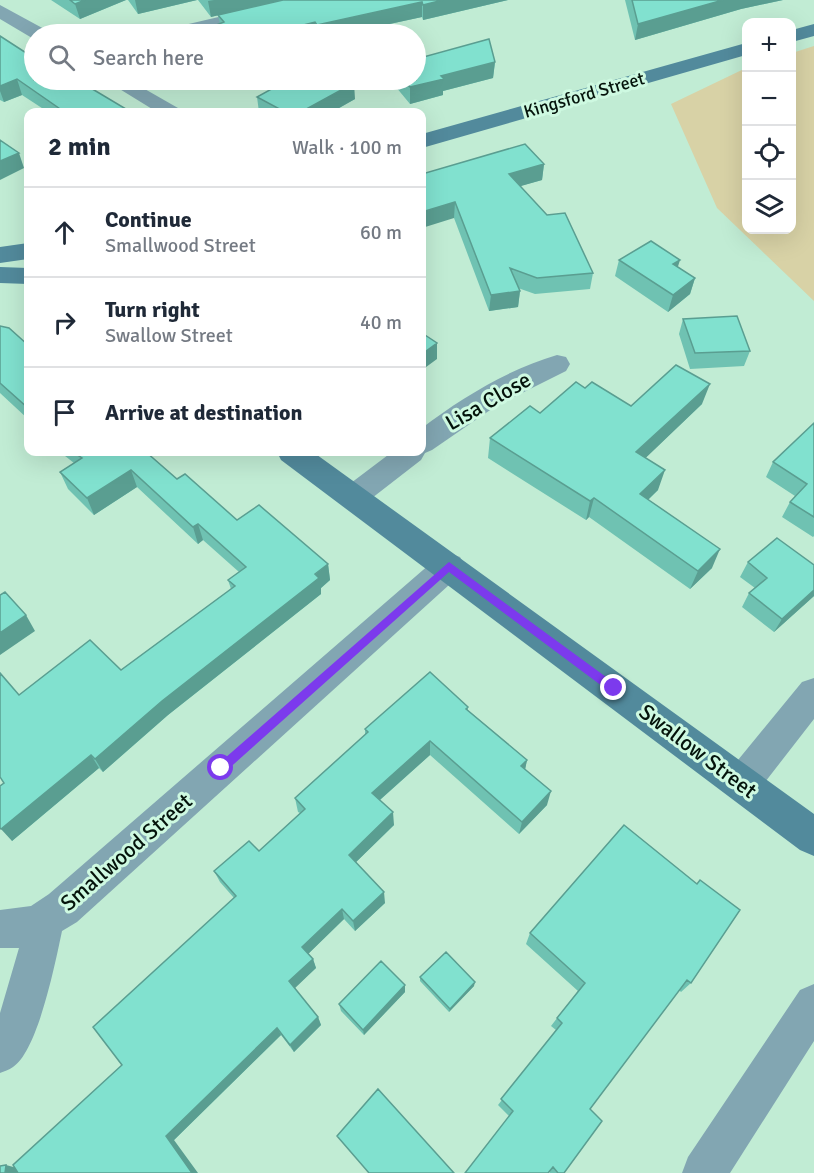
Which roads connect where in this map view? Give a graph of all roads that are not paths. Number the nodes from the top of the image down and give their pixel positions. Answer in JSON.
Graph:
{"nodes":[{"id":1,"x":316,"y":0,"type":"edge"},
{"id":2,"x":0,"y":11,"type":"edge"},
{"id":3,"x":213,"y":24,"type":"edge"},
{"id":4,"x":24,"y":25,"type":"edge"},
{"id":5,"x":814,"y":30,"type":"edge"},
{"id":6,"x":796,"y":35,"type":"edge"},
{"id":7,"x":742,"y":50,"type":"edge"},
{"id":8,"x":132,"y":90,"type":"edge"},
{"id":9,"x":164,"y":108,"type":"edge"},
{"id":10,"x":426,"y":140,"type":"edge"},
{"id":11,"x":24,"y":252,"type":"edge"},
{"id":12,"x":0,"y":255,"type":"edge"},
{"id":13,"x":0,"y":274,"type":"edge"},
{"id":14,"x":24,"y":276,"type":"edge"},
{"id":15,"x":557,"y":364,"type":"dead end"},
{"id":16,"x":426,"y":440,"type":"edge"},
{"id":17,"x":297,"y":456,"type":"edge"},
{"id":18,"x":406,"y":456,"type":"edge"},
{"id":19,"x":353,"y":497,"type":"junction"},
{"id":20,"x":449,"y":566,"type":"junction"},
{"id":21,"x":814,"y":693,"type":"edge"},
{"id":22,"x":742,"y":783,"type":"junction"},
{"id":23,"x":814,"y":837,"type":"edge"},
{"id":24,"x":45,"y":922,"type":"junction"},
{"id":25,"x":0,"y":928,"type":"edge"},
{"id":26,"x":814,"y":1004,"type":"edge"},
{"id":27,"x":0,"y":1052,"type":"edge"},
{"id":28,"x":704,"y":1173,"type":"edge"}],
"edges":[{"from":1,"to":3,"type":"street"},
{"from":2,"to":4,"type":"street"},
{"from":5,"to":6,"type":"street"},
{"from":7,"to":10,"type":"street","name":"Kingsford Street"},
{"from":8,"to":9,"type":"street"},
{"from":11,"to":12,"type":"street"},
{"from":13,"to":14,"type":"street"},
{"from":15,"to":16,"type":"street","name":"Lisa Close"},
{"from":17,"to":19,"type":"street","name":"Swallow Street"},
{"from":18,"to":19,"type":"street"},
{"from":19,"to":20,"type":"street","name":"Swallow Street"},
{"from":20,"to":22,"type":"street","name":"Swallow Street"},
{"from":20,"to":24,"type":"street","name":"Smallwood Street"},
{"from":21,"to":22,"type":"street"},
{"from":22,"to":23,"type":"street","name":"Swallow Street"},
{"from":24,"to":25,"type":"street","name":"Smallwood Street"},
{"from":24,"to":27,"type":"street","name":"Smallwood Street"},
{"from":26,"to":28,"type":"street"}]}
